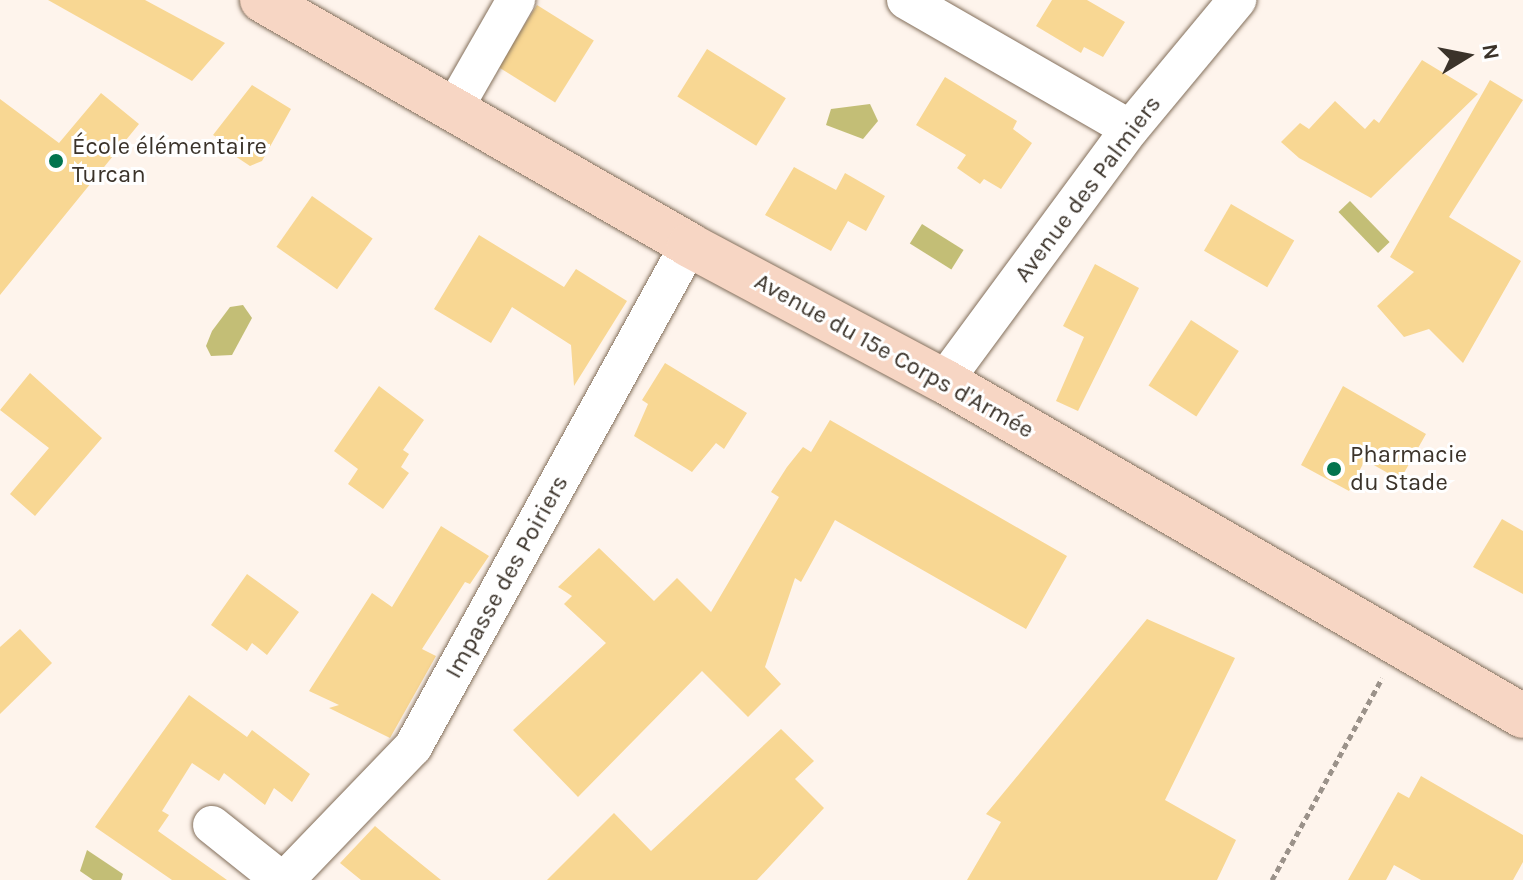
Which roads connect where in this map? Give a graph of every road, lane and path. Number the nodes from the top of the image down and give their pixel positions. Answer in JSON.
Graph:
{"nodes":[{"id":1,"x":262,"y":0,"type":"edge"},
{"id":2,"x":516,"y":0,"type":"edge"},
{"id":3,"x":906,"y":0,"type":"edge"},
{"id":4,"x":1237,"y":0,"type":"edge"},
{"id":5,"x":453,"y":110,"type":"junction"},
{"id":6,"x":1130,"y":129,"type":"junction"},
{"id":7,"x":689,"y":245,"type":"junction"},
{"id":8,"x":944,"y":381,"type":"junction"},
{"id":9,"x":1401,"y":646,"type":"junction"},
{"id":10,"x":1523,"y":716,"type":"edge"},
{"id":11,"x":212,"y":825,"type":"dead end"},
{"id":12,"x":283,"y":880,"type":"edge"},
{"id":13,"x":1272,"y":880,"type":"edge"}],
"edges":[{"from":1,"to":5,"type":"main road","name":"Avenue du 15e Corps d'Armée"},
{"from":2,"to":5,"type":"street"},
{"from":3,"to":6,"type":"street"},
{"from":4,"to":6,"type":"street","name":"Avenue des Palmiers"},
{"from":5,"to":7,"type":"main road","name":"Avenue du 15e Corps d'Armée"},
{"from":6,"to":8,"type":"street","name":"Avenue des Palmiers"},
{"from":7,"to":8,"type":"main road","name":"Avenue du 15e Corps d'Armée"},
{"from":7,"to":12,"type":"street","name":"Impasse des Poiriers"},
{"from":8,"to":9,"type":"main road","name":"Avenue du 15e Corps d'Armée"},
{"from":9,"to":10,"type":"main road","name":"Avenue du 15e Corps d'Armée"},
{"from":9,"to":13,"type":"path"},
{"from":11,"to":12,"type":"street","name":"Impasse des Poiriers"}]}
